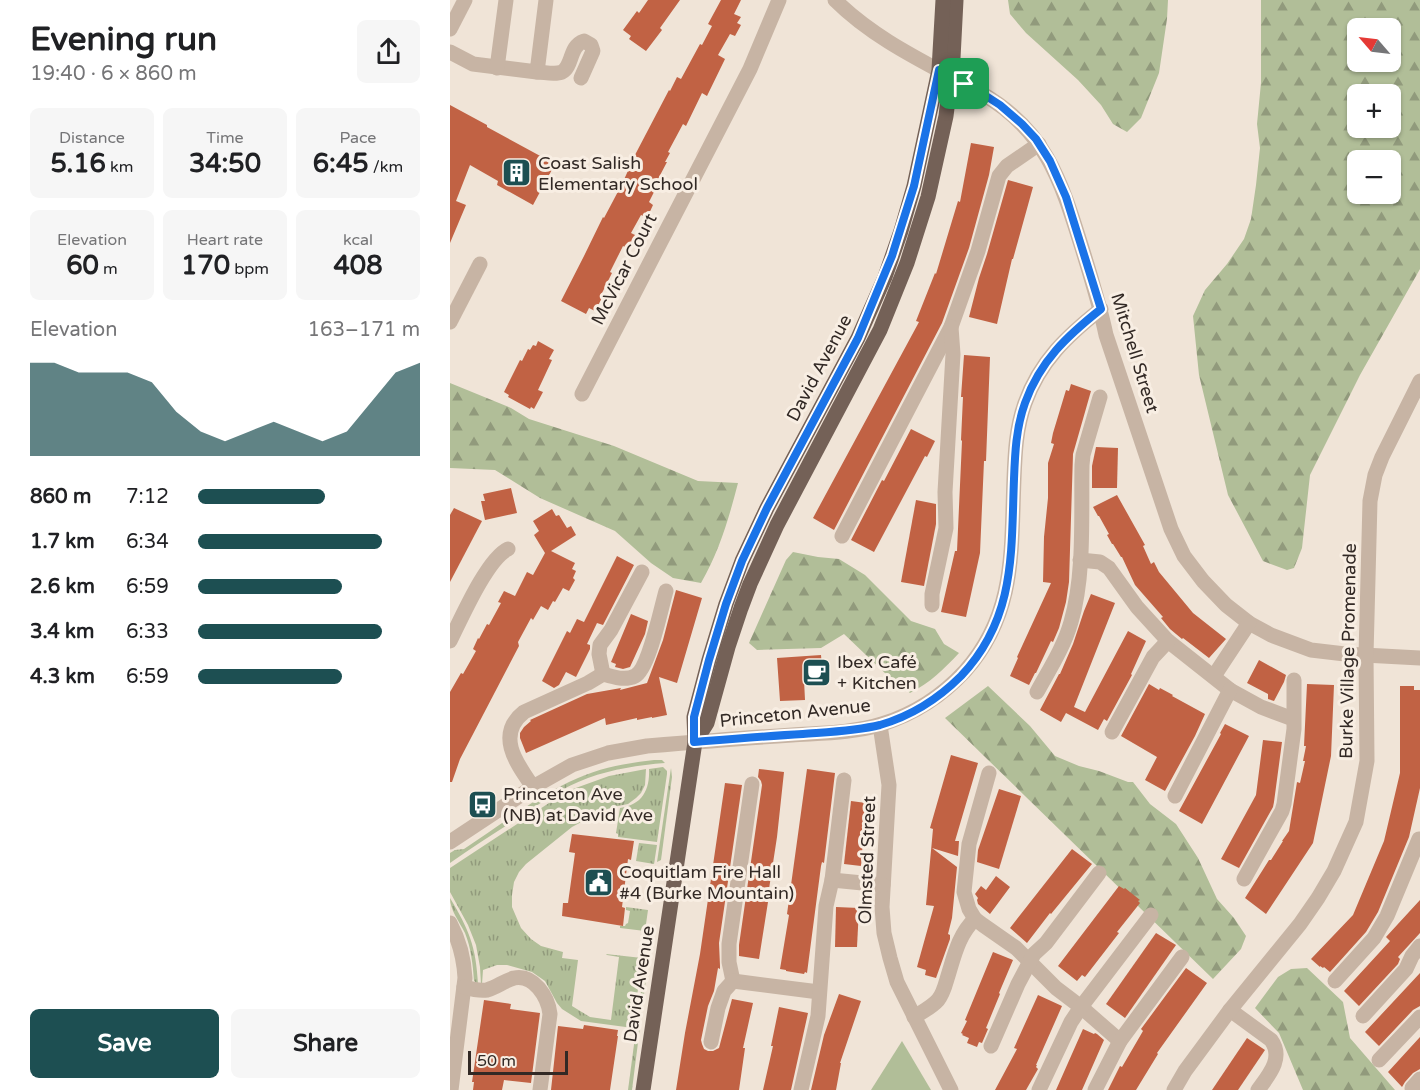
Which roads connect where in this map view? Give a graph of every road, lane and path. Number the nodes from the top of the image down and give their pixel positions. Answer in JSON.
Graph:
{"nodes":[{"id":1,"x":465,"y":0,"type":"edge"},
{"id":2,"x":506,"y":0,"type":"edge"},
{"id":3,"x":546,"y":0,"type":"edge"},
{"id":4,"x":779,"y":0,"type":"edge"},
{"id":5,"x":835,"y":0,"type":"edge"},
{"id":6,"x":943,"y":0,"type":"edge"},
{"id":7,"x":956,"y":0,"type":"edge"},
{"id":8,"x":450,"y":29,"type":"edge"},
{"id":9,"x":450,"y":52,"type":"edge"},
{"id":10,"x":497,"y":68,"type":"junction"},
{"id":11,"x":537,"y":72,"type":"junction"},
{"id":12,"x":945,"y":73,"type":"junction"},
{"id":13,"x":581,"y":78,"type":"dead end"},
{"id":14,"x":1039,"y":144,"type":"junction"},
{"id":15,"x":480,"y":264,"type":"dead end"},
{"id":16,"x":1101,"y":309,"type":"junction"},
{"id":17,"x":450,"y":322,"type":"edge"},
{"id":18,"x":951,"y":327,"type":"junction"},
{"id":19,"x":1420,"y":381,"type":"edge"},
{"id":20,"x":582,"y":394,"type":"dead end"},
{"id":21,"x":1100,"y":397,"type":"dead end"},
{"id":22,"x":842,"y":536,"type":"dead end"},
{"id":23,"x":508,"y":549,"type":"dead end"},
{"id":24,"x":1080,"y":560,"type":"junction"},
{"id":25,"x":642,"y":572,"type":"dead end"},
{"id":26,"x":666,"y":591,"type":"dead end"},
{"id":27,"x":932,"y":605,"type":"dead end"},
{"id":28,"x":1249,"y":623,"type":"junction"},
{"id":29,"x":450,"y":641,"type":"edge"},
{"id":30,"x":1168,"y":641,"type":"junction"},
{"id":31,"x":1366,"y":655,"type":"junction"},
{"id":32,"x":1420,"y":658,"type":"edge"},
{"id":33,"x":603,"y":674,"type":"junction"},
{"id":34,"x":1214,"y":676,"type":"junction"},
{"id":35,"x":1294,"y":680,"type":"dead end"},
{"id":36,"x":1230,"y":690,"type":"junction"},
{"id":37,"x":1037,"y":692,"type":"dead end"},
{"id":38,"x":1293,"y":719,"type":"junction"},
{"id":39,"x":880,"y":725,"type":"junction"},
{"id":40,"x":1112,"y":732,"type":"dead end"},
{"id":41,"x":694,"y":742,"type":"junction"},
{"id":42,"x":989,"y":773,"type":"dead end"},
{"id":43,"x":844,"y":780,"type":"dead end"},
{"id":44,"x":752,"y":784,"type":"dead end"},
{"id":45,"x":533,"y":787,"type":"junction"},
{"id":46,"x":1175,"y":796,"type":"dead end"},
{"id":47,"x":1420,"y":837,"type":"edge"},
{"id":48,"x":450,"y":842,"type":"edge"},
{"id":49,"x":1099,"y":873,"type":"dead end"},
{"id":50,"x":1244,"y":879,"type":"dead end"},
{"id":51,"x":832,"y":880,"type":"junction"},
{"id":52,"x":883,"y":885,"type":"junction"},
{"id":53,"x":1151,"y":915,"type":"dead end"},
{"id":54,"x":975,"y":919,"type":"junction"},
{"id":55,"x":450,"y":923,"type":"edge"},
{"id":56,"x":1420,"y":946,"type":"edge"},
{"id":57,"x":1182,"y":957,"type":"dead end"},
{"id":58,"x":1030,"y":961,"type":"junction"},
{"id":59,"x":733,"y":981,"type":"junction"},
{"id":60,"x":1335,"y":981,"type":"dead end"},
{"id":61,"x":464,"y":987,"type":"junction"},
{"id":62,"x":819,"y":992,"type":"junction"},
{"id":63,"x":1081,"y":1007,"type":"junction"},
{"id":64,"x":1230,"y":1010,"type":"junction"},
{"id":65,"x":1363,"y":1016,"type":"dead end"},
{"id":66,"x":914,"y":1017,"type":"junction"},
{"id":67,"x":1420,"y":1017,"type":"edge"},
{"id":68,"x":1120,"y":1041,"type":"junction"},
{"id":69,"x":711,"y":1042,"type":"dead end"},
{"id":70,"x":453,"y":1046,"type":"edge"},
{"id":71,"x":991,"y":1046,"type":"dead end"},
{"id":72,"x":1379,"y":1060,"type":"dead end"},
{"id":73,"x":451,"y":1090,"type":"edge"},
{"id":74,"x":540,"y":1090,"type":"edge"},
{"id":75,"x":643,"y":1090,"type":"edge"},
{"id":76,"x":801,"y":1090,"type":"edge"},
{"id":77,"x":951,"y":1090,"type":"edge"},
{"id":78,"x":1039,"y":1090,"type":"edge"},
{"id":79,"x":1095,"y":1090,"type":"edge"},
{"id":80,"x":1174,"y":1090,"type":"edge"},
{"id":81,"x":1258,"y":1090,"type":"edge"}],
"edges":[{"from":1,"to":8,"type":"street"},
{"from":2,"to":10,"type":"street"},
{"from":3,"to":11,"type":"street"},
{"from":4,"to":20,"type":"street","name":"McVicar Court"},
{"from":5,"to":12,"type":"street","name":"Mitchell Street"},
{"from":6,"to":12,"type":"main road","name":"David Avenue"},
{"from":7,"to":12,"type":"main road","name":"David Avenue"},
{"from":9,"to":10,"type":"street"},
{"from":10,"to":11,"type":"street"},
{"from":11,"to":13,"type":"street"},
{"from":12,"to":14,"type":"street","name":"Mitchell Street"},
{"from":12,"to":41,"type":"main road","name":"David Avenue"},
{"from":14,"to":16,"type":"street","name":"Mitchell Street"},
{"from":14,"to":18,"type":"street"},
{"from":15,"to":17,"type":"street"},
{"from":16,"to":28,"type":"street","name":"Mitchell Street"},
{"from":16,"to":39,"type":"street","name":"Princeton Avenue"},
{"from":18,"to":22,"type":"street"},
{"from":18,"to":27,"type":"street"},
{"from":19,"to":31,"type":"street","name":"Burke Village Promenade"},
{"from":21,"to":24,"type":"street"},
{"from":23,"to":29,"type":"street"},
{"from":24,"to":30,"type":"street"},
{"from":24,"to":37,"type":"street"},
{"from":25,"to":33,"type":"street"},
{"from":26,"to":33,"type":"street"},
{"from":28,"to":31,"type":"street","name":"Mitchell Street"},
{"from":28,"to":34,"type":"street"},
{"from":30,"to":34,"type":"street"},
{"from":30,"to":40,"type":"street"},
{"from":31,"to":32,"type":"street","name":"Mitchell Street"},
{"from":31,"to":64,"type":"street","name":"Burke Village Promenade"},
{"from":33,"to":45,"type":"street"},
{"from":34,"to":36,"type":"street"},
{"from":35,"to":38,"type":"street"},
{"from":36,"to":38,"type":"street"},
{"from":36,"to":46,"type":"street"},
{"from":38,"to":50,"type":"street"},
{"from":39,"to":41,"type":"street","name":"Princeton Avenue"},
{"from":39,"to":52,"type":"street","name":"Olmsted Street"},
{"from":41,"to":45,"type":"street","name":"Princeton Avenue"},
{"from":41,"to":75,"type":"main road","name":"David Avenue"},
{"from":42,"to":54,"type":"street"},
{"from":43,"to":51,"type":"street"},
{"from":44,"to":59,"type":"street"},
{"from":45,"to":48,"type":"street","name":"Princeton Avenue"},
{"from":47,"to":60,"type":"street"},
{"from":49,"to":58,"type":"street"},
{"from":51,"to":52,"type":"street"},
{"from":51,"to":62,"type":"street"},
{"from":52,"to":66,"type":"street","name":"Olmsted Street"},
{"from":53,"to":63,"type":"street"},
{"from":54,"to":58,"type":"street"},
{"from":54,"to":66,"type":"street"},
{"from":55,"to":61,"type":"street"},
{"from":56,"to":65,"type":"street"},
{"from":57,"to":68,"type":"street"},
{"from":58,"to":63,"type":"street"},
{"from":58,"to":71,"type":"street"},
{"from":59,"to":62,"type":"street"},
{"from":59,"to":69,"type":"street"},
{"from":61,"to":70,"type":"street"},
{"from":61,"to":74,"type":"street"},
{"from":62,"to":76,"type":"street"},
{"from":63,"to":68,"type":"street"},
{"from":63,"to":78,"type":"street"},
{"from":64,"to":80,"type":"street","name":"Burke Village Promenade"},
{"from":64,"to":81,"type":"street"},
{"from":66,"to":77,"type":"street","name":"Olmsted Street"},
{"from":67,"to":72,"type":"street"},
{"from":68,"to":79,"type":"street"},
{"from":70,"to":73,"type":"street"}]}
